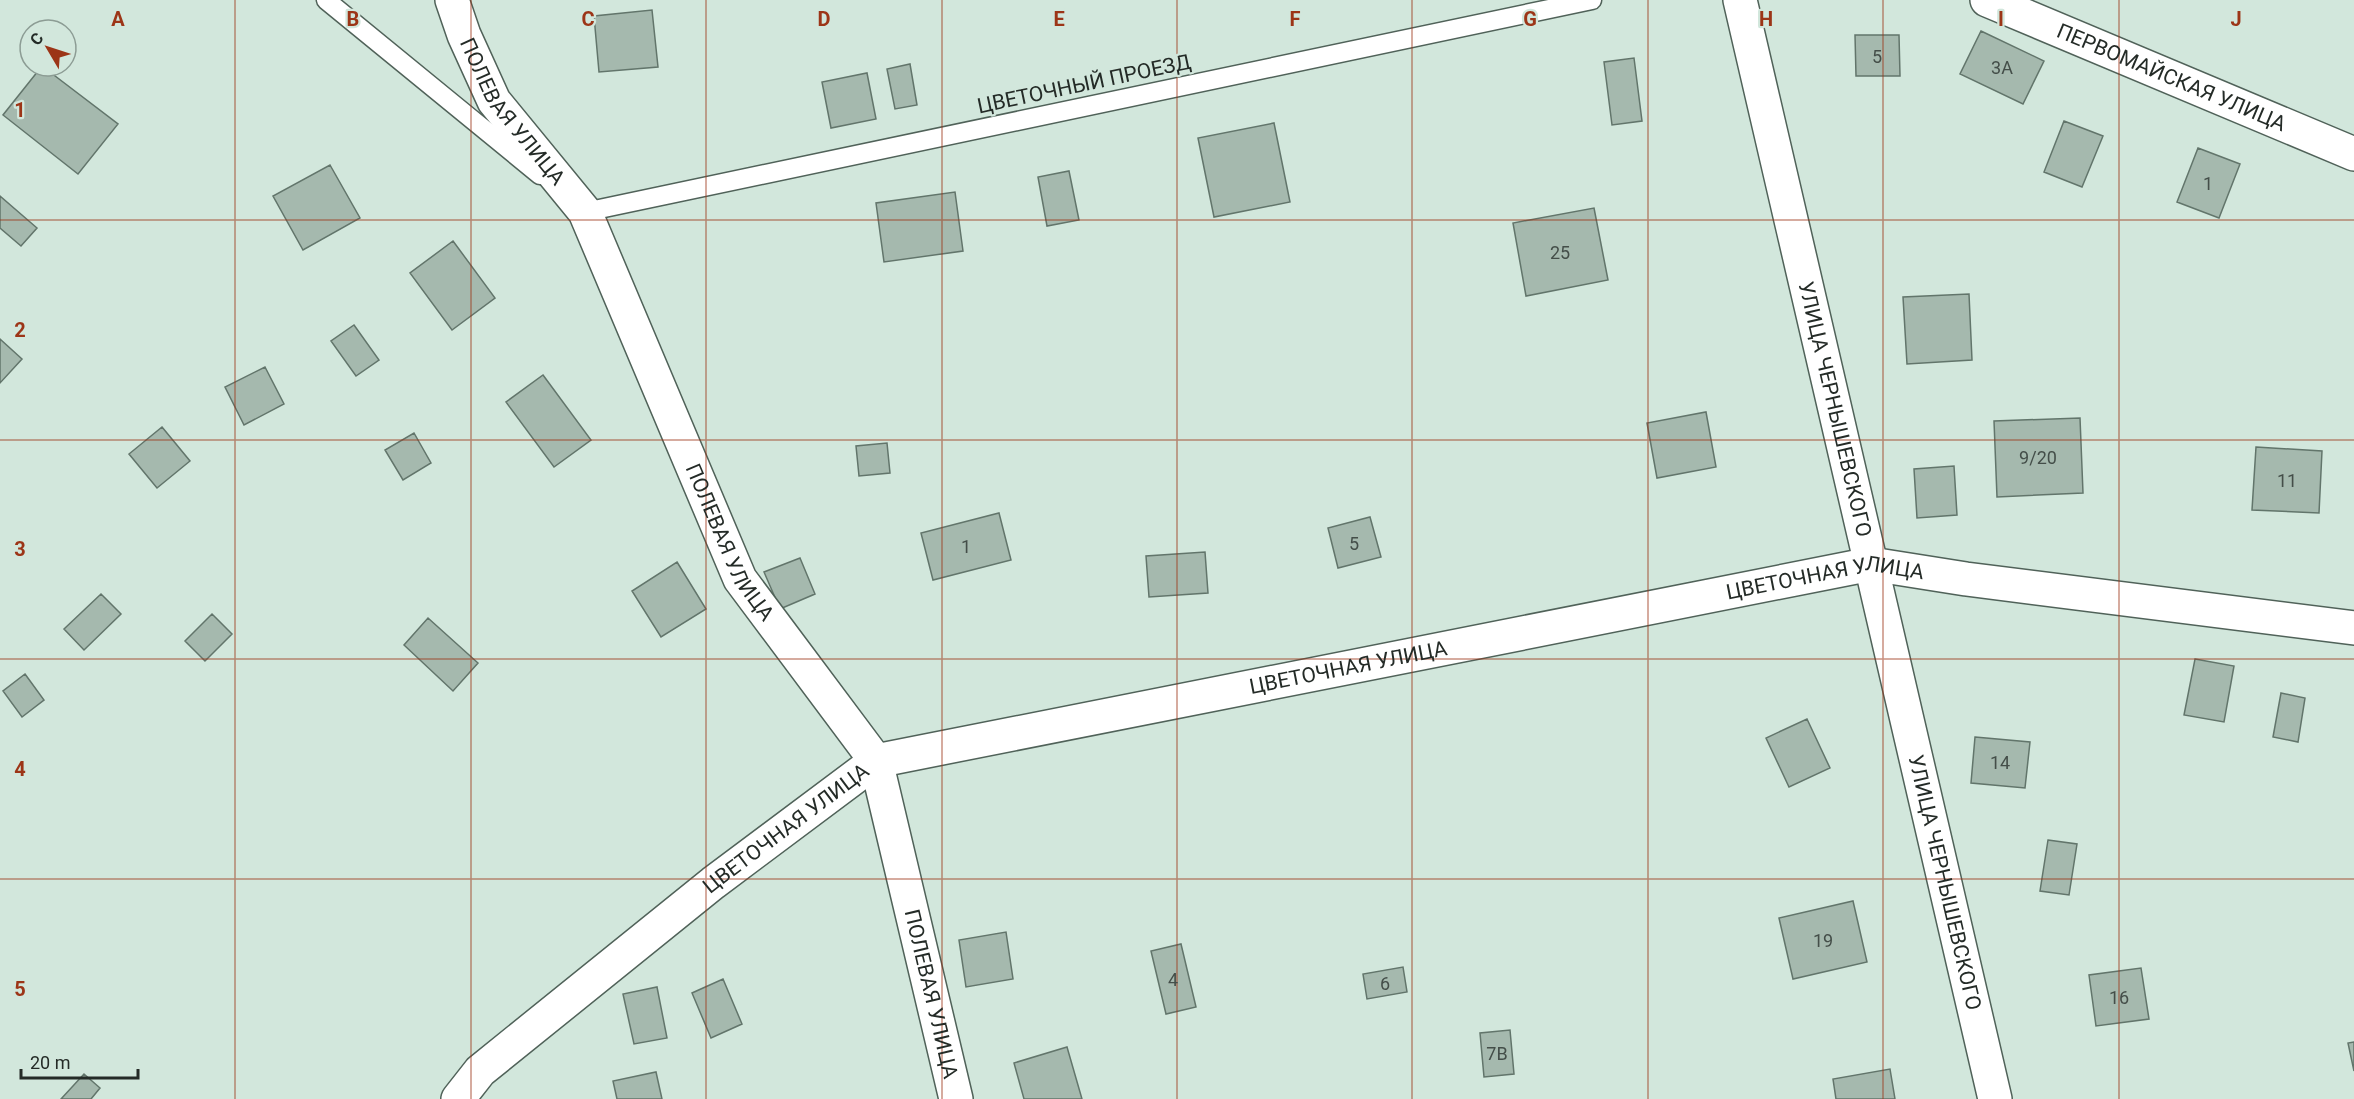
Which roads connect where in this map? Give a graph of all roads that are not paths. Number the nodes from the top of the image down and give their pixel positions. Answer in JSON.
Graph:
{"nodes":[{"id":1,"x":326,"y":0,"type":"edge"},
{"id":2,"x":452,"y":0,"type":"edge"},
{"id":3,"x":1592,"y":0,"type":"edge"},
{"id":4,"x":1740,"y":0,"type":"edge"},
{"id":5,"x":1987,"y":0,"type":"edge"},
{"id":6,"x":2354,"y":154,"type":"edge"},
{"id":7,"x":585,"y":212,"type":"junction"},
{"id":8,"x":1871,"y":564,"type":"junction"},
{"id":9,"x":2354,"y":628,"type":"edge"},
{"id":10,"x":876,"y":760,"type":"junction"},
{"id":11,"x":458,"y":1099,"type":"edge"},
{"id":12,"x":956,"y":1099,"type":"edge"},
{"id":13,"x":1995,"y":1099,"type":"edge"}],
"edges":[{"from":1,"to":7,"type":"lane"},
{"from":2,"to":7,"type":"street","name":"ПОЛЕВАЯ УЛИЦА"},
{"from":3,"to":7,"type":"lane","name":"ЦВЕТОЧНЫЙ ПРОЕЗД"},
{"from":4,"to":8,"type":"street","name":"УЛИЦА ЧЕРНЫШЕВСКОГО"},
{"from":5,"to":6,"type":"street","name":"ПЕРВОМАЙСКАЯ УЛИЦА"},
{"from":7,"to":10,"type":"street","name":"ПОЛЕВАЯ УЛИЦА"},
{"from":8,"to":9,"type":"street","name":"ЦВЕТОЧНАЯ УЛИЦА"},
{"from":8,"to":10,"type":"street","name":"ЦВЕТОЧНАЯ УЛИЦА"},
{"from":8,"to":13,"type":"street","name":"УЛИЦА ЧЕРНЫШЕВСКОГО"},
{"from":10,"to":11,"type":"street","name":"ЦВЕТОЧНАЯ УЛИЦА"},
{"from":10,"to":12,"type":"street","name":"ПОЛЕВАЯ УЛИЦА"}]}
